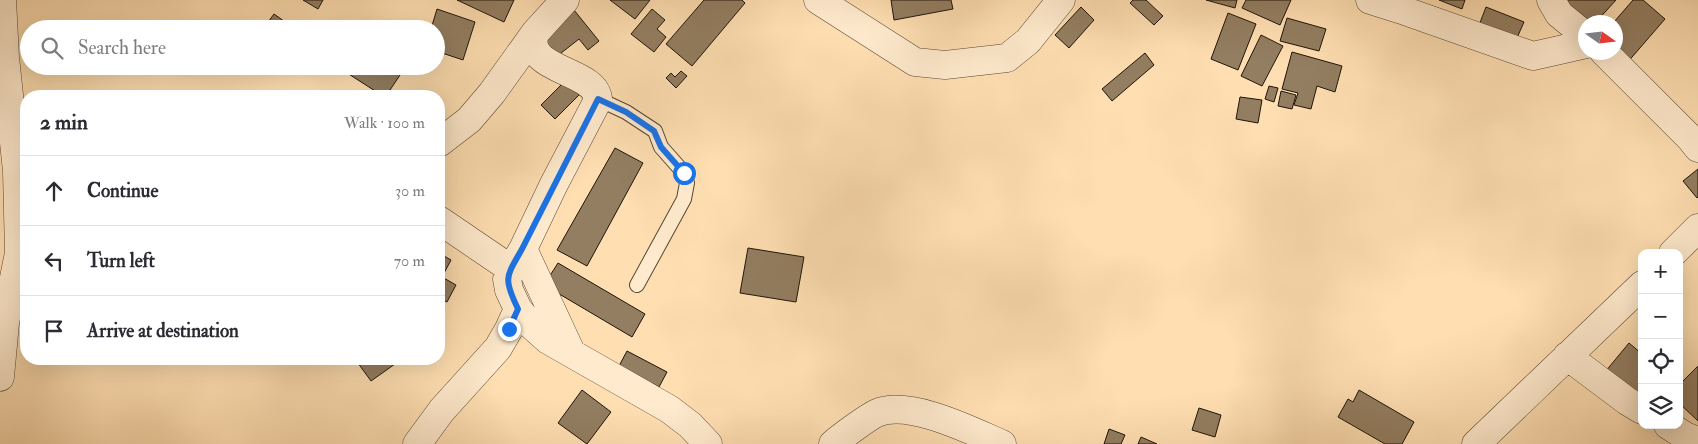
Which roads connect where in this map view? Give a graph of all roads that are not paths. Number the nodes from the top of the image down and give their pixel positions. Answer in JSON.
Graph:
{"nodes":[{"id":1,"x":2,"y":0,"type":"edge"},
{"id":2,"x":565,"y":0,"type":"edge"},
{"id":3,"x":818,"y":0,"type":"edge"},
{"id":4,"x":1061,"y":0,"type":"edge"},
{"id":5,"x":1370,"y":0,"type":"edge"},
{"id":6,"x":1551,"y":0,"type":"edge"},
{"id":7,"x":1407,"y":5,"type":"edge"},
{"id":8,"x":1578,"y":29,"type":"edge"},
{"id":9,"x":535,"y":33,"type":"junction"},
{"id":10,"x":1578,"y":46,"type":"edge"},
{"id":11,"x":1612,"y":60,"type":"edge"},
{"id":12,"x":598,"y":99,"type":"junction"},
{"id":13,"x":445,"y":138,"type":"edge"},
{"id":14,"x":1698,"y":148,"type":"edge"},
{"id":15,"x":445,"y":223,"type":"edge"},
{"id":16,"x":1698,"y":228,"type":"edge"},
{"id":17,"x":1677,"y":249,"type":"edge"},
{"id":18,"x":517,"y":259,"type":"junction"},
{"id":19,"x":637,"y":285,"type":"dead end"},
{"id":20,"x":1638,"y":289,"type":"edge"},
{"id":21,"x":518,"y":309,"type":"junction"},
{"id":22,"x":571,"y":352,"type":"junction"},
{"id":23,"x":1567,"y":356,"type":"junction"},
{"id":24,"x":0,"y":377,"type":"edge"},
{"id":25,"x":1638,"y":408,"type":"edge"},
{"id":26,"x":1674,"y":429,"type":"edge"},
{"id":27,"x":1698,"y":441,"type":"edge"},
{"id":28,"x":417,"y":444,"type":"edge"},
{"id":29,"x":708,"y":444,"type":"edge"},
{"id":30,"x":834,"y":444,"type":"edge"},
{"id":31,"x":1002,"y":444,"type":"edge"},
{"id":32,"x":1476,"y":444,"type":"edge"}],
"edges":[{"from":1,"to":24,"type":"street"},
{"from":2,"to":9,"type":"street"},
{"from":3,"to":4,"type":"street"},
{"from":5,"to":7,"type":"street"},
{"from":6,"to":8,"type":"street"},
{"from":7,"to":10,"type":"street"},
{"from":9,"to":12,"type":"street"},
{"from":9,"to":13,"type":"street"},
{"from":11,"to":14,"type":"street"},
{"from":12,"to":18,"type":"street"},
{"from":12,"to":19,"type":"lane"},
{"from":15,"to":18,"type":"street"},
{"from":16,"to":17,"type":"street"},
{"from":18,"to":21,"type":"street"},
{"from":18,"to":22,"type":"street"},
{"from":20,"to":23,"type":"street"},
{"from":21,"to":22,"type":"street"},
{"from":21,"to":28,"type":"street"},
{"from":22,"to":29,"type":"street"},
{"from":23,"to":25,"type":"street"},
{"from":23,"to":32,"type":"street"},
{"from":26,"to":27,"type":"street"},
{"from":30,"to":31,"type":"street"}]}
